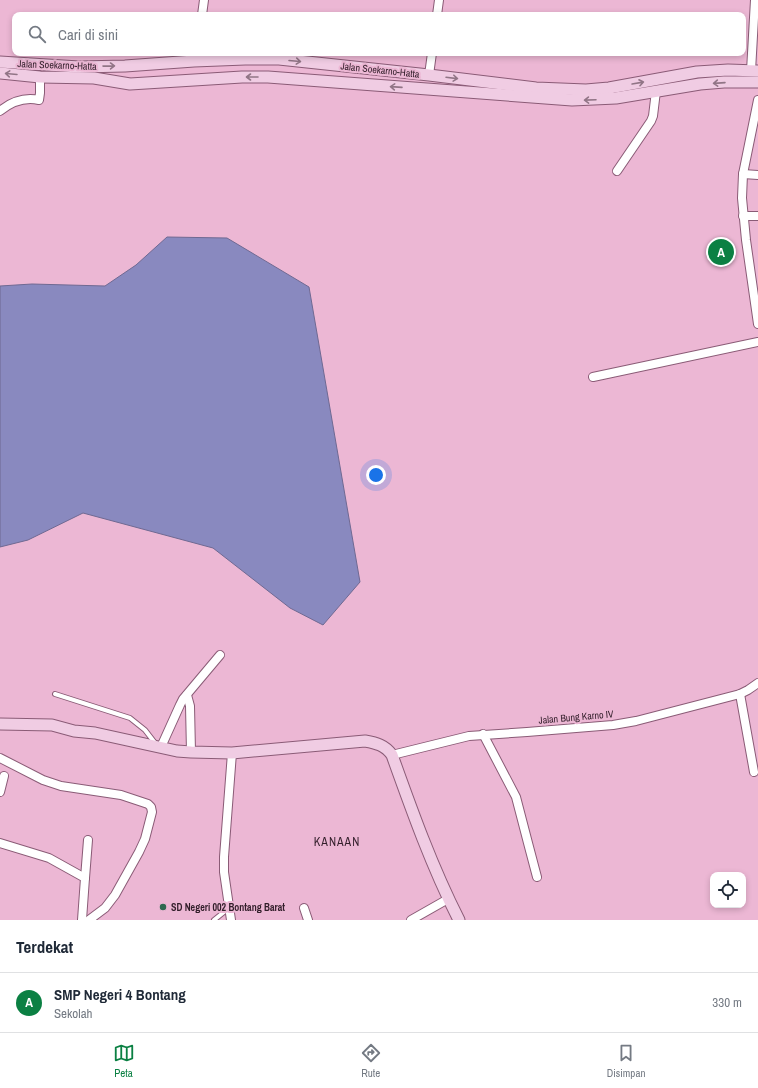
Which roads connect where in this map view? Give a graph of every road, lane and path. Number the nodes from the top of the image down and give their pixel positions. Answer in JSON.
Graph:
{"nodes":[{"id":1,"x":204,"y":0,"type":"edge"},
{"id":2,"x":440,"y":0,"type":"edge"},
{"id":3,"x":755,"y":0,"type":"edge"},
{"id":4,"x":202,"y":12,"type":"edge"},
{"id":5,"x":438,"y":12,"type":"edge"},
{"id":6,"x":432,"y":56,"type":"edge"},
{"id":7,"x":195,"y":57,"type":"edge"},
{"id":8,"x":0,"y":62,"type":"edge"},
{"id":9,"x":754,"y":71,"type":"edge"},
{"id":10,"x":0,"y":74,"type":"edge"},
{"id":11,"x":429,"y":75,"type":"junction"},
{"id":12,"x":40,"y":77,"type":"junction"},
{"id":13,"x":758,"y":82,"type":"edge"},
{"id":14,"x":656,"y":91,"type":"junction"},
{"id":15,"x":534,"y":93,"type":"junction"},
{"id":16,"x":556,"y":94,"type":"junction"},
{"id":17,"x":758,"y":100,"type":"edge"},
{"id":18,"x":0,"y":111,"type":"edge"},
{"id":19,"x":617,"y":170,"type":"dead end"},
{"id":20,"x":743,"y":174,"type":"junction"},
{"id":21,"x":758,"y":174,"type":"edge"},
{"id":22,"x":743,"y":216,"type":"junction"},
{"id":23,"x":758,"y":216,"type":"edge"},
{"id":24,"x":758,"y":324,"type":"edge"},
{"id":25,"x":758,"y":342,"type":"edge"},
{"id":26,"x":593,"y":377,"type":"dead end"},
{"id":27,"x":220,"y":655,"type":"dead end"},
{"id":28,"x":758,"y":683,"type":"edge"},
{"id":29,"x":54,"y":694,"type":"dead end"},
{"id":30,"x":740,"y":694,"type":"junction"},
{"id":31,"x":187,"y":695,"type":"junction"},
{"id":32,"x":0,"y":724,"type":"edge"},
{"id":33,"x":483,"y":734,"type":"junction"},
{"id":34,"x":159,"y":747,"type":"junction"},
{"id":35,"x":191,"y":752,"type":"junction"},
{"id":36,"x":232,"y":753,"type":"junction"},
{"id":37,"x":392,"y":755,"type":"junction"},
{"id":38,"x":0,"y":758,"type":"edge"},
{"id":39,"x":754,"y":772,"type":"dead end"},
{"id":40,"x":4,"y":776,"type":"dead end"},
{"id":41,"x":0,"y":792,"type":"edge"},
{"id":42,"x":88,"y":840,"type":"dead end"},
{"id":43,"x":0,"y":843,"type":"edge"},
{"id":44,"x":538,"y":877,"type":"dead end"},
{"id":45,"x":85,"y":878,"type":"junction"},
{"id":46,"x":448,"y":899,"type":"junction"},
{"id":47,"x":229,"y":908,"type":"junction"},
{"id":48,"x":304,"y":908,"type":"dead end"},
{"id":49,"x":82,"y":920,"type":"edge"},
{"id":50,"x":89,"y":920,"type":"edge"},
{"id":51,"x":214,"y":920,"type":"edge"},
{"id":52,"x":232,"y":920,"type":"edge"},
{"id":53,"x":308,"y":920,"type":"edge"},
{"id":54,"x":411,"y":920,"type":"edge"},
{"id":55,"x":459,"y":920,"type":"edge"}],
"edges":[{"from":1,"to":4,"type":"street"},
{"from":2,"to":5,"type":"street"},
{"from":3,"to":9,"type":"street"},
{"from":6,"to":11,"type":"street"},
{"from":8,"to":7,"type":"main road","name":"Jalan Soekarno-Hatta","one_way":true},
{"from":7,"to":11,"type":"main road","name":"Jalan Soekarno-Hatta","one_way":true},
{"from":16,"to":9,"type":"main road","name":"Jalan Soekarno-Hatta","one_way":true},
{"from":12,"to":10,"type":"main road","name":"Jalan Soekarno-Hatta","one_way":true},
{"from":11,"to":15,"type":"main road","name":"Jalan Soekarno-Hatta","one_way":true},
{"from":15,"to":12,"type":"main road","name":"Jalan Soekarno-Hatta","one_way":true},
{"from":12,"to":18,"type":"street"},
{"from":13,"to":14,"type":"main road","name":"Jalan Soekarno-Hatta","one_way":true},
{"from":14,"to":16,"type":"main road","name":"Jalan Soekarno-Hatta","one_way":true},
{"from":14,"to":19,"type":"street"},
{"from":15,"to":16,"type":"main road","name":"Jalan Soekarno-Hatta"},
{"from":17,"to":20,"type":"street"},
{"from":20,"to":21,"type":"street"},
{"from":20,"to":22,"type":"street"},
{"from":22,"to":23,"type":"street"},
{"from":22,"to":24,"type":"street"},
{"from":25,"to":26,"type":"street"},
{"from":27,"to":31,"type":"street"},
{"from":28,"to":30,"type":"street","name":"Jalan Bung Karno IV"},
{"from":29,"to":34,"type":"lane"},
{"from":30,"to":33,"type":"street","name":"Jalan Bung Karno IV"},
{"from":30,"to":39,"type":"street"},
{"from":31,"to":34,"type":"street"},
{"from":31,"to":35,"type":"street"},
{"from":32,"to":34,"type":"main road"},
{"from":33,"to":37,"type":"street","name":"Jalan Bung Karno IV"},
{"from":33,"to":44,"type":"street"},
{"from":34,"to":35,"type":"main road"},
{"from":35,"to":36,"type":"main road"},
{"from":36,"to":37,"type":"main road"},
{"from":36,"to":47,"type":"street"},
{"from":37,"to":46,"type":"main road"},
{"from":38,"to":50,"type":"street"},
{"from":40,"to":41,"type":"street"},
{"from":42,"to":45,"type":"street"},
{"from":43,"to":45,"type":"street"},
{"from":45,"to":49,"type":"street"},
{"from":46,"to":54,"type":"street"},
{"from":46,"to":55,"type":"main road"},
{"from":47,"to":51,"type":"lane"},
{"from":47,"to":52,"type":"street"},
{"from":48,"to":53,"type":"street"}]}
